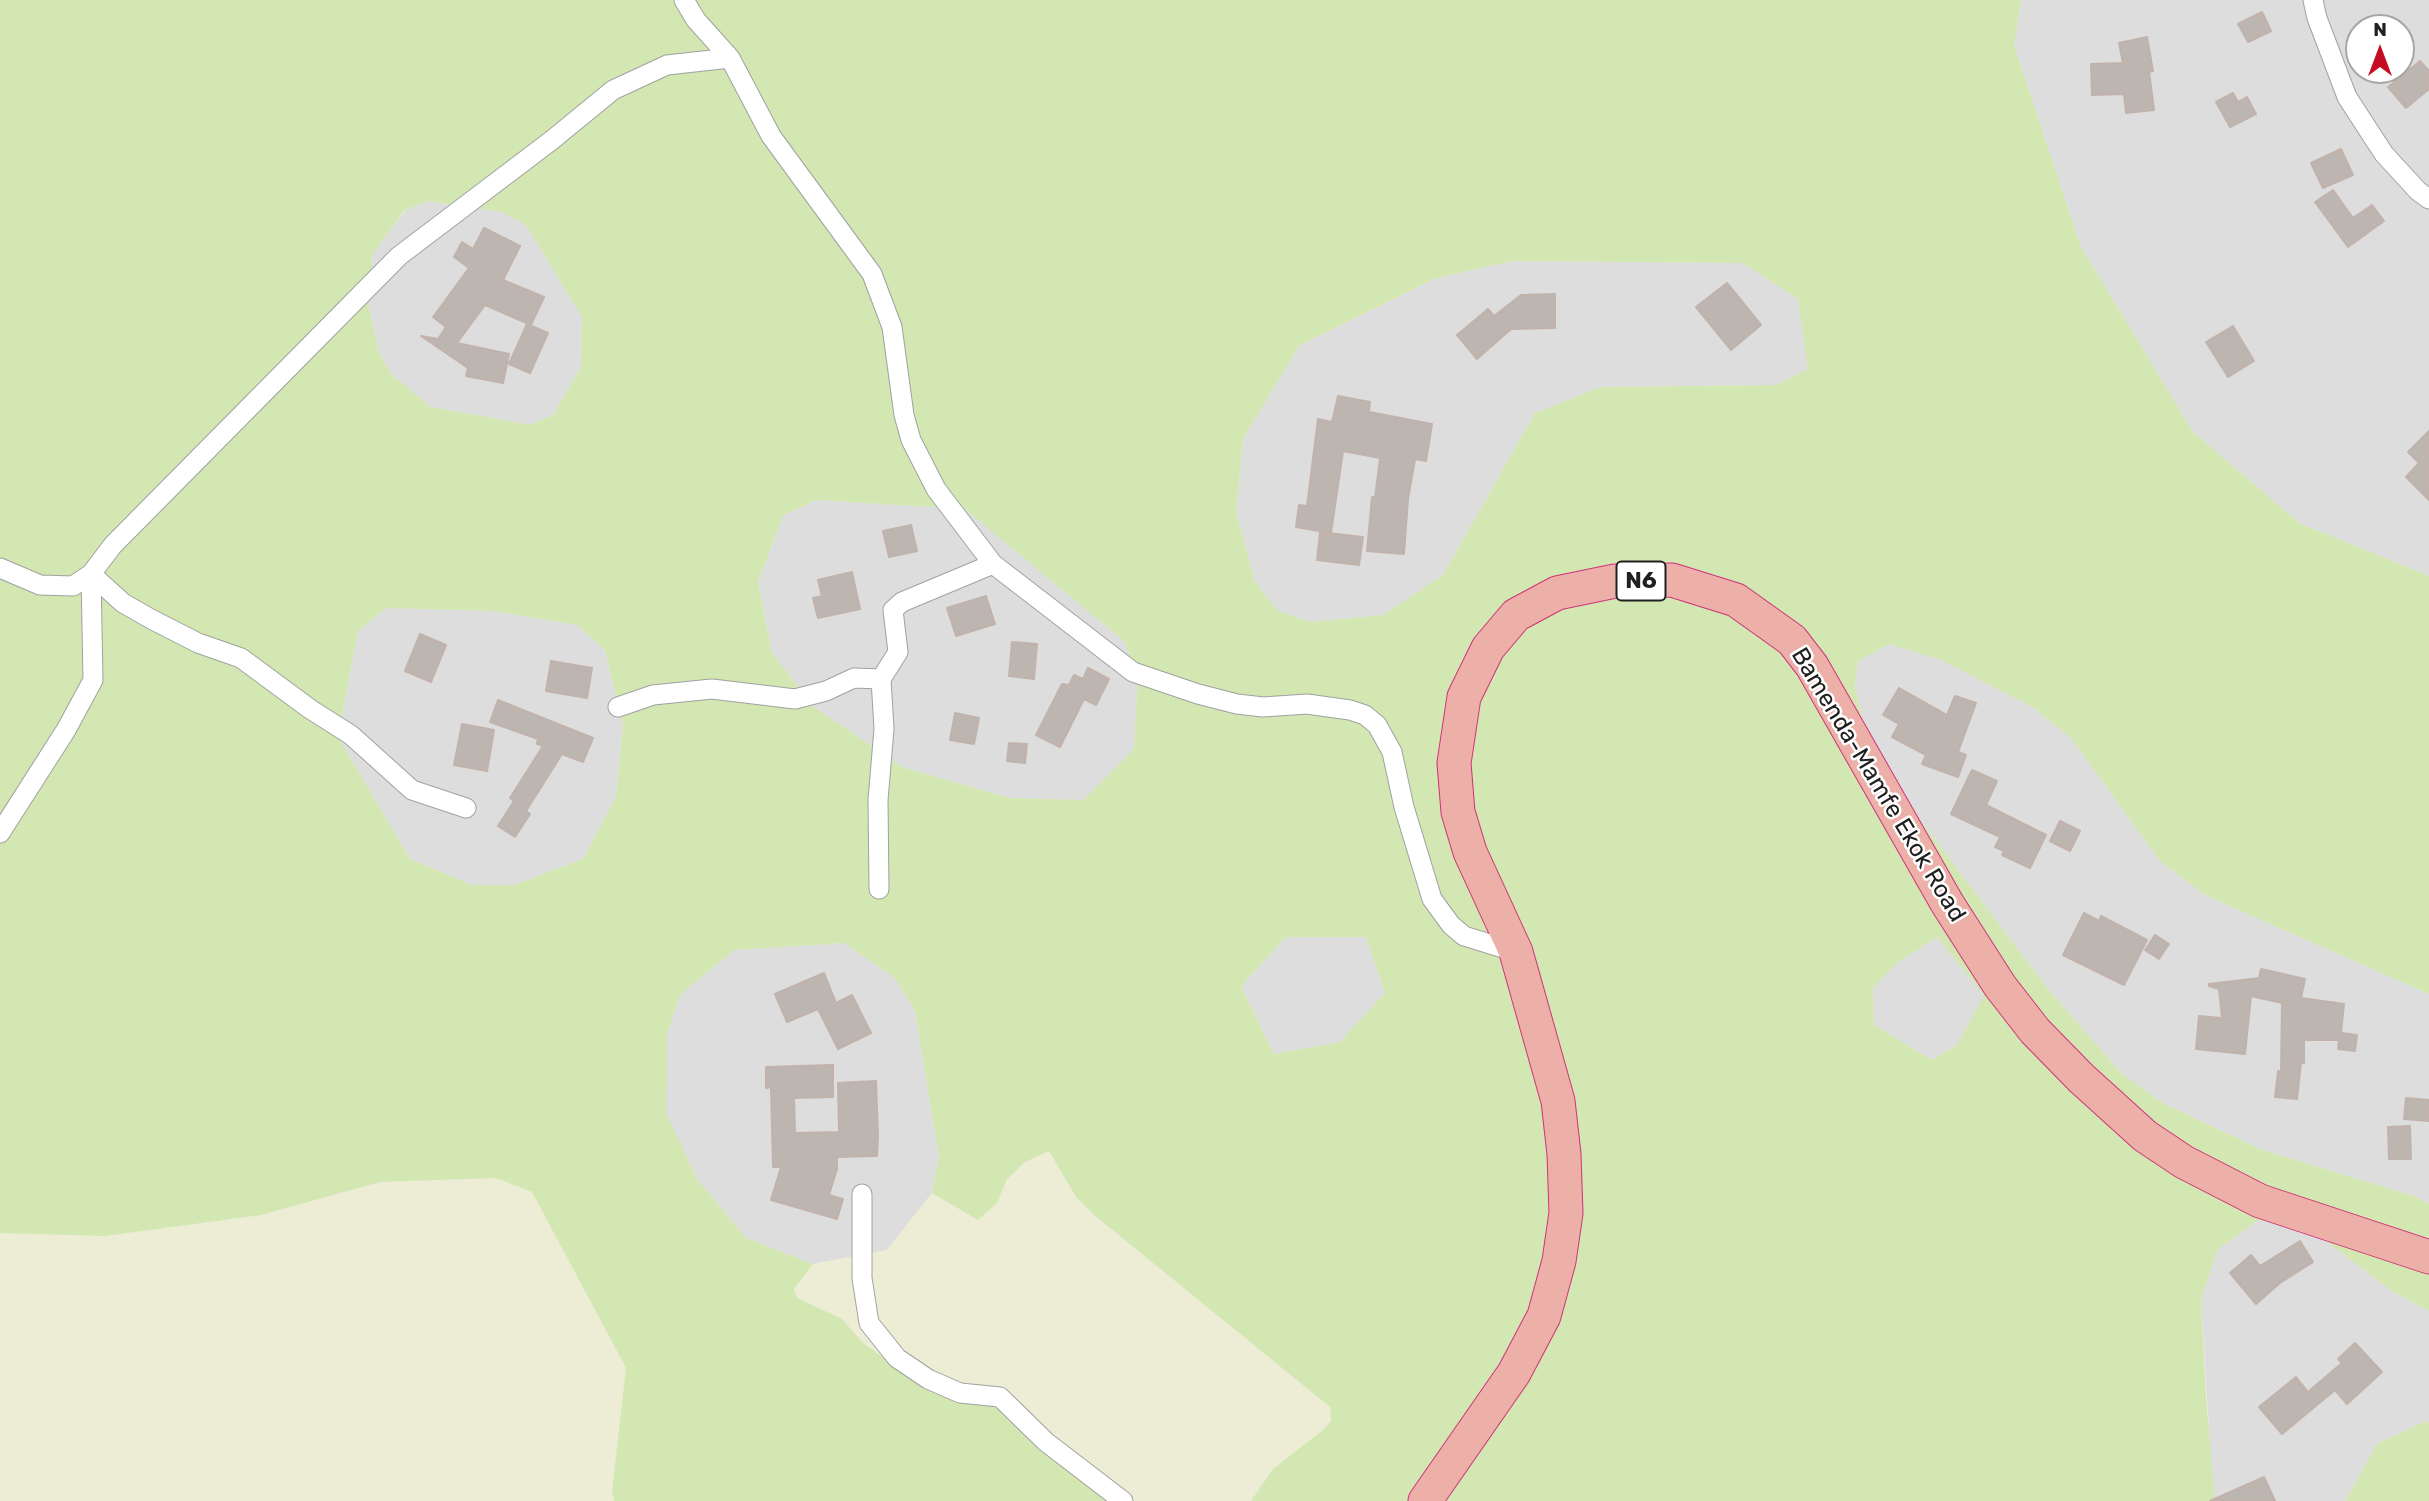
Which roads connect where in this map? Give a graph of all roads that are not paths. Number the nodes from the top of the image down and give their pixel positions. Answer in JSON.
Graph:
{"nodes":[{"id":1,"x":684,"y":0,"type":"edge"},
{"id":2,"x":2313,"y":0,"type":"edge"},
{"id":3,"x":730,"y":58,"type":"junction"},
{"id":4,"x":2429,"y":199,"type":"edge"},
{"id":5,"x":993,"y":564,"type":"junction"},
{"id":6,"x":0,"y":568,"type":"edge"},
{"id":7,"x":92,"y":574,"type":"junction"},
{"id":8,"x":881,"y":679,"type":"junction"},
{"id":9,"x":618,"y":707,"type":"dead end"},
{"id":10,"x":466,"y":808,"type":"dead end"},
{"id":11,"x":0,"y":833,"type":"edge"},
{"id":12,"x":879,"y":889,"type":"dead end"},
{"id":13,"x":1517,"y":952,"type":"junction"},
{"id":14,"x":862,"y":1194,"type":"dead end"},
{"id":15,"x":2429,"y":1257,"type":"edge"},
{"id":16,"x":1124,"y":1501,"type":"edge"},
{"id":17,"x":1426,"y":1501,"type":"edge"}],
"edges":[{"from":1,"to":3,"type":"street"},
{"from":2,"to":4,"type":"street"},
{"from":3,"to":5,"type":"street"},
{"from":3,"to":7,"type":"street"},
{"from":5,"to":8,"type":"street"},
{"from":5,"to":13,"type":"street"},
{"from":6,"to":7,"type":"street"},
{"from":7,"to":10,"type":"street"},
{"from":7,"to":11,"type":"street"},
{"from":8,"to":9,"type":"street"},
{"from":8,"to":12,"type":"street"},
{"from":13,"to":15,"type":"highway","name":"Bamenda-Mamfe Ekok Road","number":"N6"},
{"from":13,"to":17,"type":"highway","name":"Bamenda-Mamfe Ekok Road","number":"N6"},
{"from":14,"to":16,"type":"street"}]}
